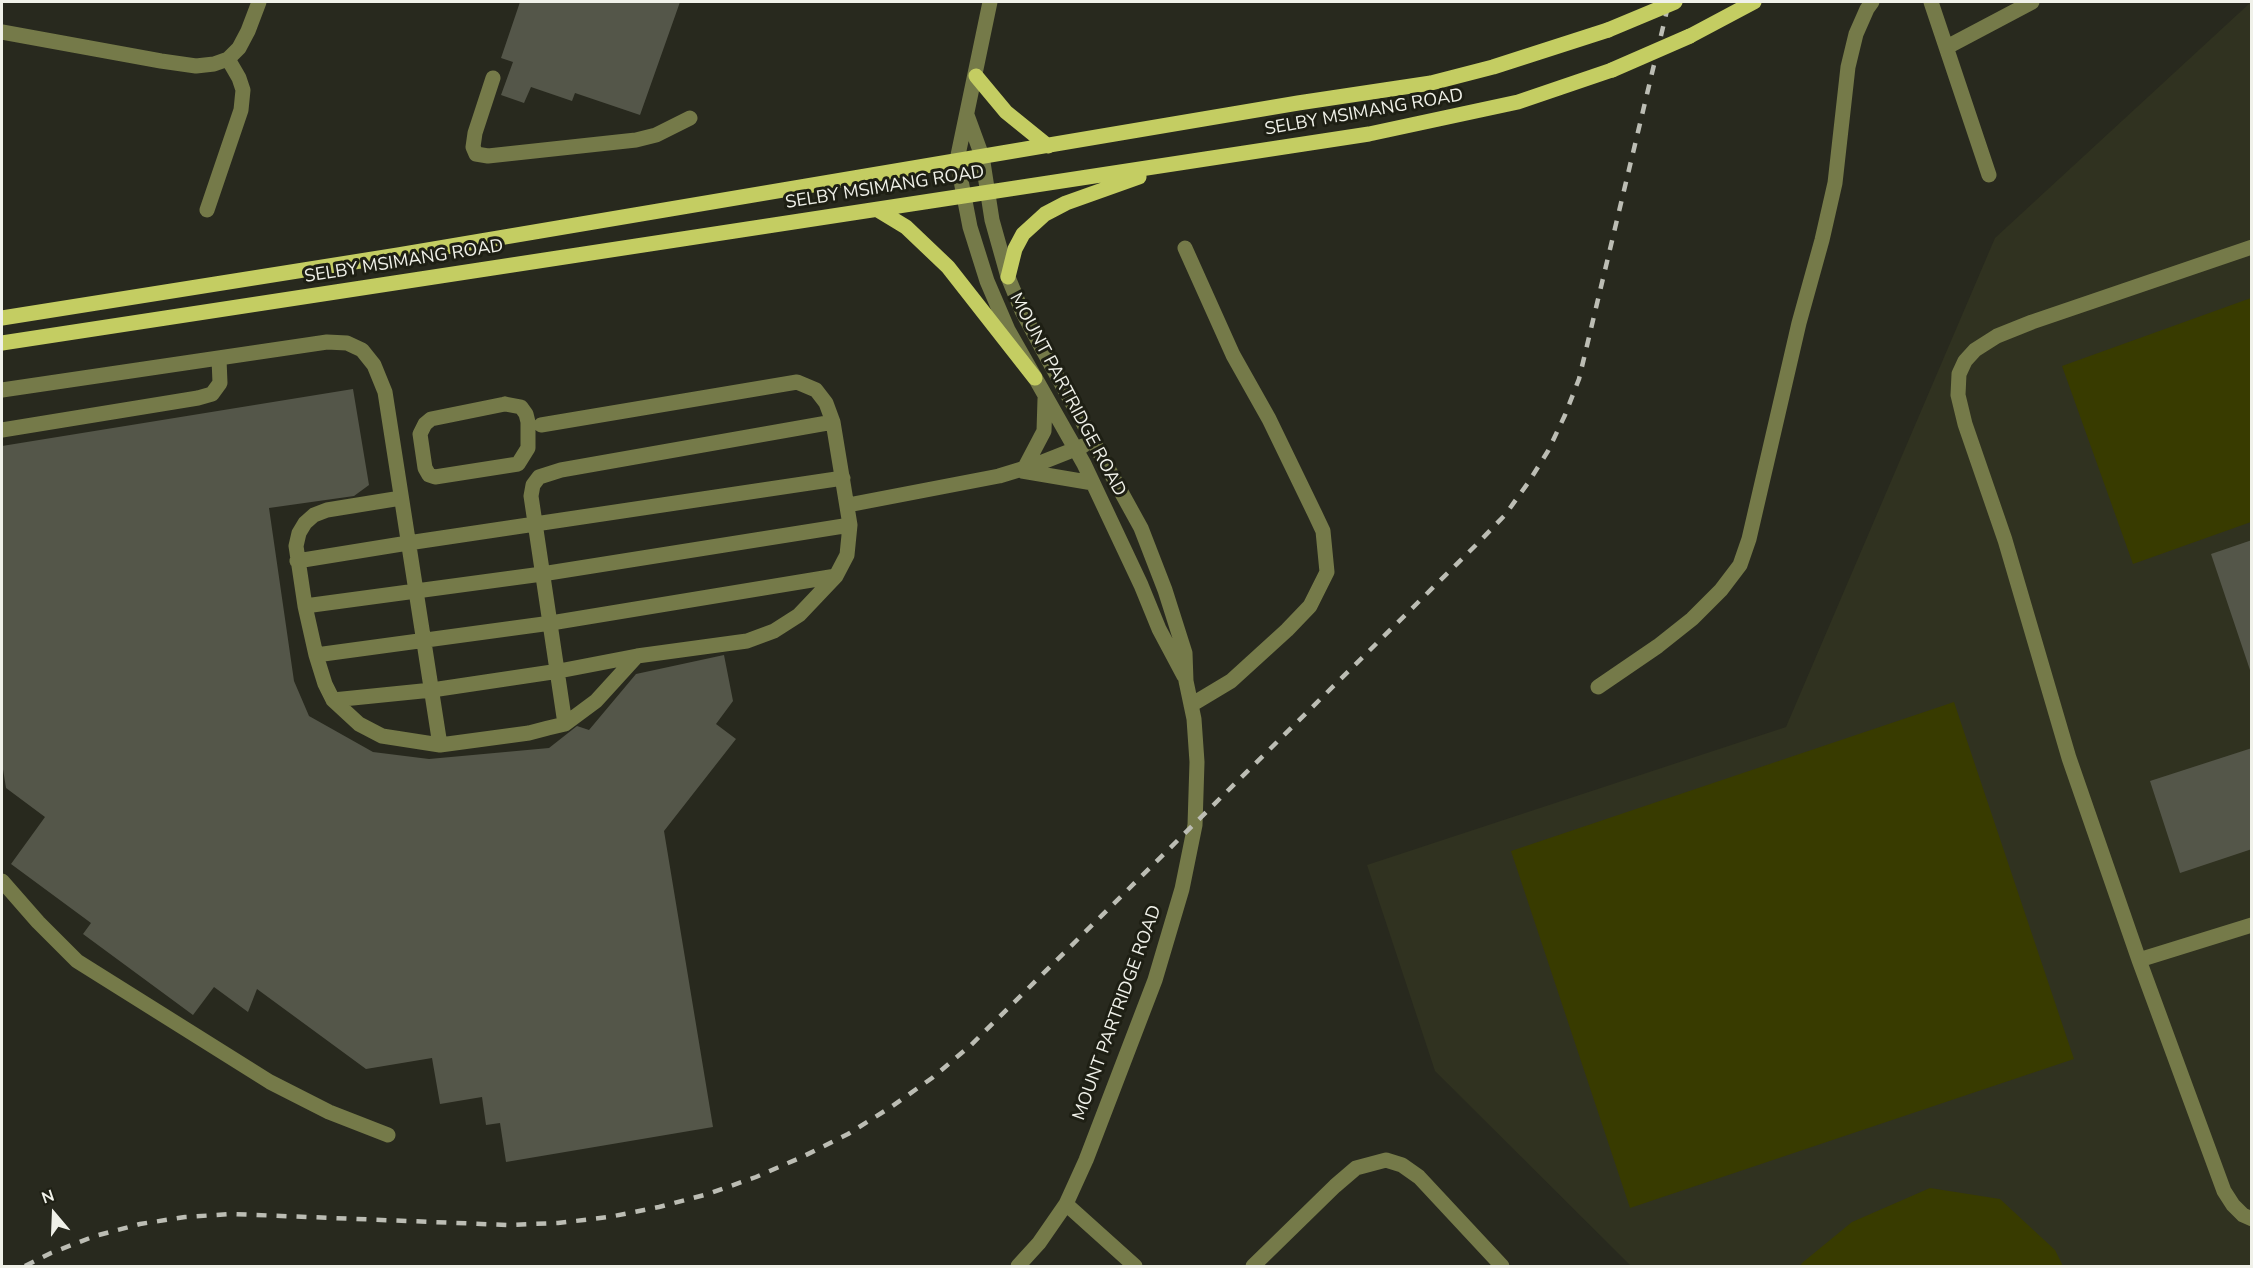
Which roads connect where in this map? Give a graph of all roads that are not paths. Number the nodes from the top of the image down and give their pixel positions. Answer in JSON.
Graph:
{"nodes":[{"id":1,"x":259,"y":2,"type":"edge"},
{"id":2,"x":990,"y":2,"type":"edge"},
{"id":3,"x":1675,"y":2,"type":"edge"},
{"id":4,"x":1754,"y":2,"type":"edge"},
{"id":5,"x":1872,"y":2,"type":"edge"},
{"id":6,"x":1931,"y":2,"type":"edge"},
{"id":7,"x":2032,"y":2,"type":"edge"},
{"id":8,"x":2,"y":32,"type":"edge"},
{"id":9,"x":1947,"y":47,"type":"junction"},
{"id":10,"x":228,"y":58,"type":"junction"},
{"id":11,"x":975,"y":76,"type":"junction"},
{"id":12,"x":493,"y":78,"type":"dead end"},
{"id":13,"x":968,"y":115,"type":"junction"},
{"id":14,"x":690,"y":118,"type":"dead end"},
{"id":15,"x":1048,"y":146,"type":"junction"},
{"id":16,"x":982,"y":156,"type":"junction"},
{"id":17,"x":957,"y":160,"type":"junction"},
{"id":18,"x":1170,"y":166,"type":"junction"},
{"id":19,"x":1989,"y":175,"type":"dead end"},
{"id":20,"x":988,"y":191,"type":"junction"},
{"id":21,"x":963,"y":195,"type":"junction"},
{"id":22,"x":207,"y":210,"type":"dead end"},
{"id":23,"x":878,"y":210,"type":"junction"},
{"id":24,"x":2252,"y":247,"type":"edge"},
{"id":25,"x":1185,"y":248,"type":"dead end"},
{"id":26,"x":1008,"y":277,"type":"junction"},
{"id":27,"x":2,"y":318,"type":"edge"},
{"id":28,"x":2,"y":343,"type":"edge"},
{"id":29,"x":219,"y":359,"type":"junction"},
{"id":30,"x":1035,"y":378,"type":"junction"},
{"id":31,"x":2,"y":390,"type":"edge"},
{"id":32,"x":1045,"y":396,"type":"junction"},
{"id":33,"x":833,"y":422,"type":"junction"},
{"id":34,"x":542,"y":425,"type":"dead end"},
{"id":35,"x":2,"y":430,"type":"edge"},
{"id":36,"x":1094,"y":440,"type":"junction"},
{"id":37,"x":1076,"y":450,"type":"junction"},
{"id":38,"x":518,"y":465,"type":"junction"},
{"id":39,"x":1021,"y":470,"type":"junction"},
{"id":40,"x":843,"y":478,"type":"junction"},
{"id":41,"x":1093,"y":483,"type":"junction"},
{"id":42,"x":533,"y":485,"type":"junction"},
{"id":43,"x":401,"y":498,"type":"junction"},
{"id":44,"x":848,"y":505,"type":"junction"},
{"id":45,"x":534,"y":524,"type":"junction"},
{"id":46,"x":850,"y":525,"type":"junction"},
{"id":47,"x":408,"y":543,"type":"junction"},
{"id":48,"x":297,"y":561,"type":"junction"},
{"id":49,"x":542,"y":574,"type":"junction"},
{"id":50,"x":836,"y":576,"type":"junction"},
{"id":51,"x":416,"y":592,"type":"junction"},
{"id":52,"x":305,"y":606,"type":"junction"},
{"id":53,"x":550,"y":623,"type":"junction"},
{"id":54,"x":424,"y":641,"type":"junction"},
{"id":55,"x":316,"y":655,"type":"junction"},
{"id":56,"x":637,"y":656,"type":"junction"},
{"id":57,"x":559,"y":671,"type":"junction"},
{"id":58,"x":1186,"y":681,"type":"junction"},
{"id":59,"x":1598,"y":687,"type":"dead end"},
{"id":60,"x":432,"y":690,"type":"junction"},
{"id":61,"x":333,"y":700,"type":"junction"},
{"id":62,"x":1191,"y":705,"type":"junction"},
{"id":63,"x":565,"y":724,"type":"junction"},
{"id":64,"x":440,"y":745,"type":"junction"},
{"id":65,"x":2,"y":881,"type":"edge"},
{"id":66,"x":2252,"y":924,"type":"edge"},
{"id":67,"x":2139,"y":960,"type":"junction"},
{"id":68,"x":388,"y":1134,"type":"dead end"},
{"id":69,"x":1066,"y":1204,"type":"junction"},
{"id":70,"x":2252,"y":1219,"type":"edge"},
{"id":71,"x":1018,"y":1266,"type":"edge"},
{"id":72,"x":1135,"y":1266,"type":"edge"},
{"id":73,"x":1253,"y":1266,"type":"edge"},
{"id":74,"x":1502,"y":1266,"type":"edge"}],
"edges":[{"from":1,"to":10,"type":"street"},
{"from":2,"to":11,"type":"street","name":"MOUNT PARTRIDGE ROAD"},
{"from":3,"to":15,"type":"main road","name":"SELBY MSIMANG ROAD","bridge":true},
{"from":4,"to":18,"type":"main road","name":"SELBY MSIMANG ROAD","bridge":true},
{"from":5,"to":59,"type":"street"},
{"from":6,"to":9,"type":"street"},
{"from":7,"to":9,"type":"street"},
{"from":8,"to":10,"type":"street"},
{"from":9,"to":19,"type":"street"},
{"from":10,"to":22,"type":"street"},
{"from":11,"to":13,"type":"street","name":"MOUNT PARTRIDGE ROAD"},
{"from":11,"to":15,"type":"main road"},
{"from":12,"to":14,"type":"street"},
{"from":13,"to":16,"type":"street","name":"MOUNT PARTRIDGE ROAD"},
{"from":13,"to":17,"type":"street","name":"MOUNT PARTRIDGE ROAD"},
{"from":15,"to":16,"type":"main road","name":"SELBY MSIMANG ROAD"},
{"from":16,"to":17,"type":"main road","name":"SELBY MSIMANG ROAD"},
{"from":16,"to":20,"type":"street","name":"MOUNT PARTRIDGE ROAD"},
{"from":17,"to":21,"type":"street","name":"MOUNT PARTRIDGE ROAD"},
{"from":17,"to":27,"type":"main road","name":"SELBY MSIMANG ROAD"},
{"from":18,"to":20,"type":"main road","name":"SELBY MSIMANG ROAD"},
{"from":18,"to":26,"type":"main road"},
{"from":20,"to":21,"type":"main road","name":"SELBY MSIMANG ROAD"},
{"from":20,"to":26,"type":"street","name":"MOUNT PARTRIDGE ROAD"},
{"from":21,"to":23,"type":"main road","name":"SELBY MSIMANG ROAD"},
{"from":21,"to":30,"type":"street","name":"MOUNT PARTRIDGE ROAD"},
{"from":23,"to":28,"type":"main road","name":"SELBY MSIMANG ROAD"},
{"from":23,"to":30,"type":"main road"},
{"from":24,"to":67,"type":"street"},
{"from":25,"to":62,"type":"street"},
{"from":26,"to":36,"type":"street","name":"MOUNT PARTRIDGE ROAD"},
{"from":29,"to":31,"type":"street"},
{"from":29,"to":35,"type":"street"},
{"from":29,"to":43,"type":"street"},
{"from":30,"to":32,"type":"street","name":"MOUNT PARTRIDGE ROAD"},
{"from":32,"to":37,"type":"street","name":"MOUNT PARTRIDGE ROAD"},
{"from":32,"to":39,"type":"street"},
{"from":33,"to":34,"type":"street"},
{"from":33,"to":40,"type":"street"},
{"from":33,"to":42,"type":"street"},
{"from":36,"to":37,"type":"street"},
{"from":36,"to":58,"type":"street","name":"MOUNT PARTRIDGE ROAD"},
{"from":37,"to":39,"type":"street"},
{"from":37,"to":41,"type":"street","name":"MOUNT PARTRIDGE ROAD"},
{"from":38,"to":38,"type":"street"},
{"from":38,"to":42,"type":"street"},
{"from":39,"to":41,"type":"street"},
{"from":39,"to":44,"type":"street"},
{"from":40,"to":44,"type":"street"},
{"from":40,"to":45,"type":"street"},
{"from":41,"to":58,"type":"street","name":"MOUNT PARTRIDGE ROAD"},
{"from":42,"to":45,"type":"street"},
{"from":43,"to":47,"type":"street"},
{"from":43,"to":48,"type":"street"},
{"from":44,"to":46,"type":"street"},
{"from":45,"to":47,"type":"street"},
{"from":45,"to":49,"type":"street"},
{"from":46,"to":49,"type":"street"},
{"from":46,"to":50,"type":"street"},
{"from":47,"to":48,"type":"street"},
{"from":47,"to":51,"type":"street"},
{"from":48,"to":52,"type":"street"},
{"from":49,"to":51,"type":"street"},
{"from":49,"to":53,"type":"street"},
{"from":50,"to":53,"type":"street"},
{"from":50,"to":56,"type":"street"},
{"from":51,"to":52,"type":"street"},
{"from":51,"to":54,"type":"street"},
{"from":52,"to":55,"type":"street"},
{"from":53,"to":54,"type":"street"},
{"from":53,"to":57,"type":"street"},
{"from":54,"to":55,"type":"street"},
{"from":54,"to":60,"type":"street"},
{"from":55,"to":61,"type":"street"},
{"from":56,"to":57,"type":"street"},
{"from":56,"to":63,"type":"street"},
{"from":57,"to":60,"type":"street"},
{"from":57,"to":63,"type":"street"},
{"from":58,"to":62,"type":"street","name":"MOUNT PARTRIDGE ROAD"},
{"from":60,"to":61,"type":"street"},
{"from":60,"to":64,"type":"street"},
{"from":61,"to":64,"type":"street"},
{"from":62,"to":69,"type":"street","name":"MOUNT PARTRIDGE ROAD"},
{"from":63,"to":64,"type":"street"},
{"from":65,"to":68,"type":"street"},
{"from":66,"to":67,"type":"street"},
{"from":67,"to":70,"type":"street"},
{"from":69,"to":71,"type":"street","name":"MOUNT PARTRIDGE ROAD"},
{"from":69,"to":72,"type":"street"},
{"from":73,"to":74,"type":"street"}]}
